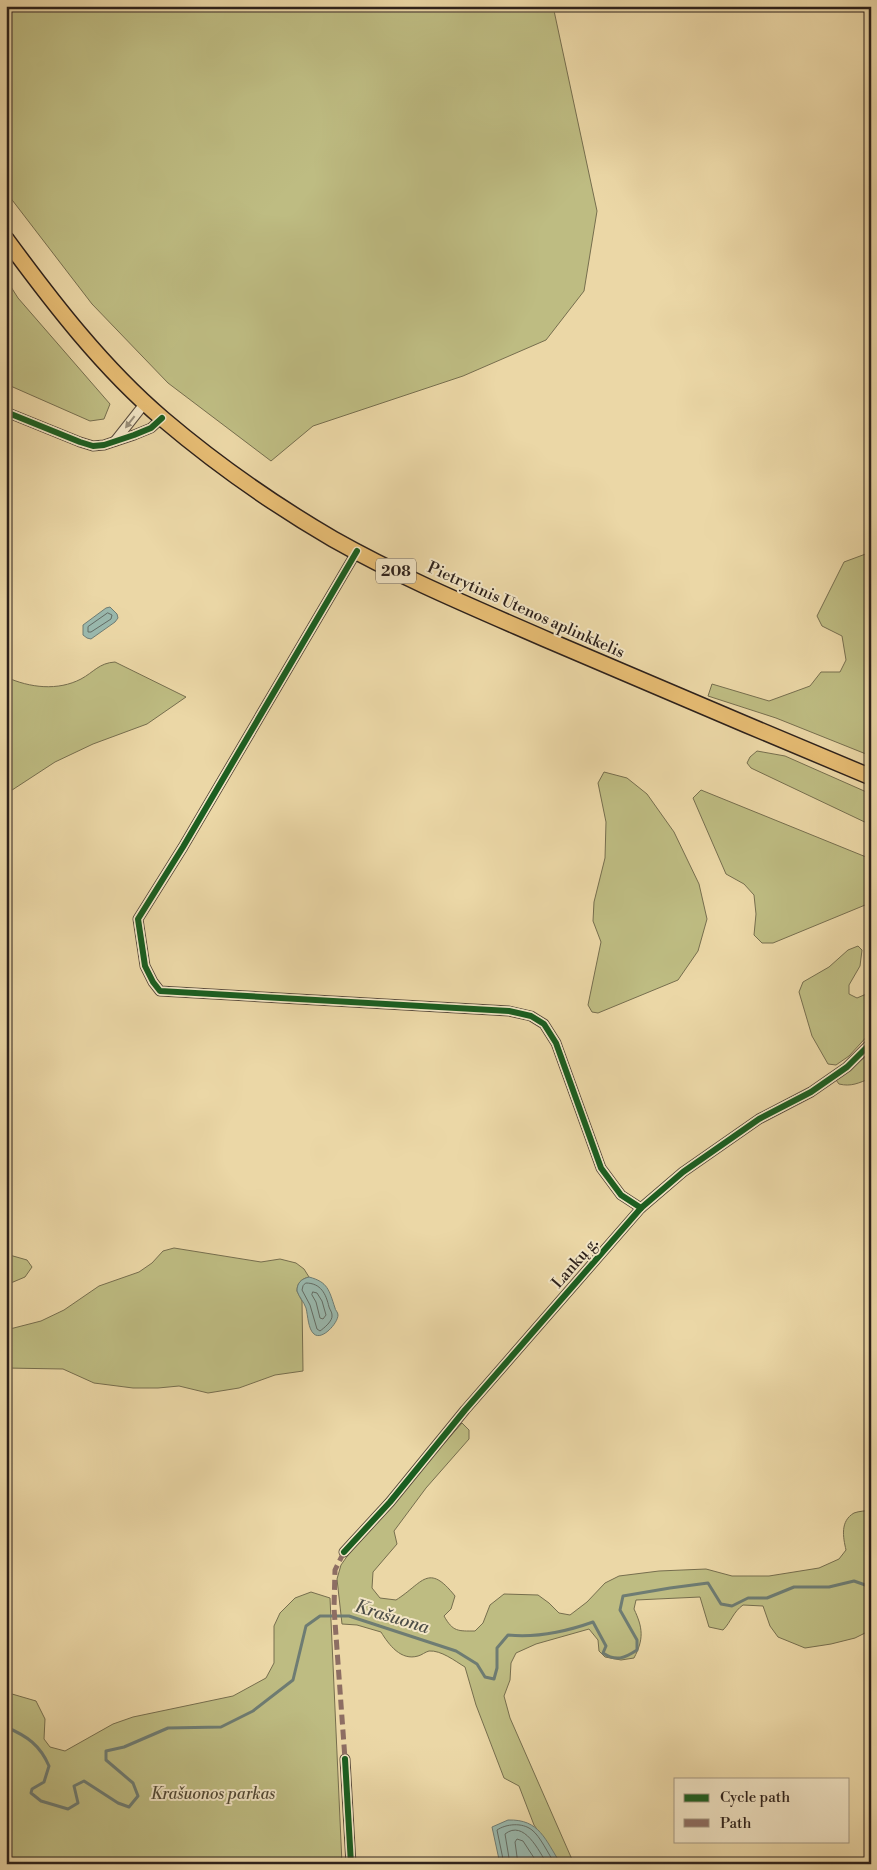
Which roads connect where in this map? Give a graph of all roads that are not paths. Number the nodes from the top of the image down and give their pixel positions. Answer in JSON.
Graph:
{"nodes":[{"id":1,"x":6,"y":239,"type":"edge"},
{"id":2,"x":145,"y":403,"type":"junction"},
{"id":3,"x":6,"y":412,"type":"edge"},
{"id":4,"x":162,"y":418,"type":"junction"},
{"id":5,"x":114,"y":441,"type":"junction"},
{"id":6,"x":357,"y":551,"type":"junction"},
{"id":7,"x":871,"y":778,"type":"edge"},
{"id":8,"x":871,"y":1043,"type":"edge"},
{"id":9,"x":641,"y":1208,"type":"junction"},
{"id":10,"x":344,"y":1552,"type":"dead end"},
{"id":11,"x":345,"y":1759,"type":"dead end"},
{"id":12,"x":351,"y":1864,"type":"edge"}],
"edges":[{"from":1,"to":2,"type":"highway","name":"Pietrytinis Utenos aplinkkelis","number":"208"},
{"from":2,"to":4,"type":"highway","name":"Pietrytinis Utenos aplinkkelis","number":"208"},
{"from":2,"to":5,"type":"street","one_way":true},
{"from":3,"to":5,"type":"street"},
{"from":4,"to":5,"type":"street"},
{"from":4,"to":6,"type":"highway","name":"Pietrytinis Utenos aplinkkelis","number":"208"},
{"from":6,"to":7,"type":"highway","name":"Pietrytinis Utenos aplinkkelis","number":"208"},
{"from":6,"to":9,"type":"street"},
{"from":8,"to":9,"type":"street","name":"Lankų g."},
{"from":9,"to":10,"type":"street","name":"Lankų g."},
{"from":11,"to":12,"type":"street"}]}
